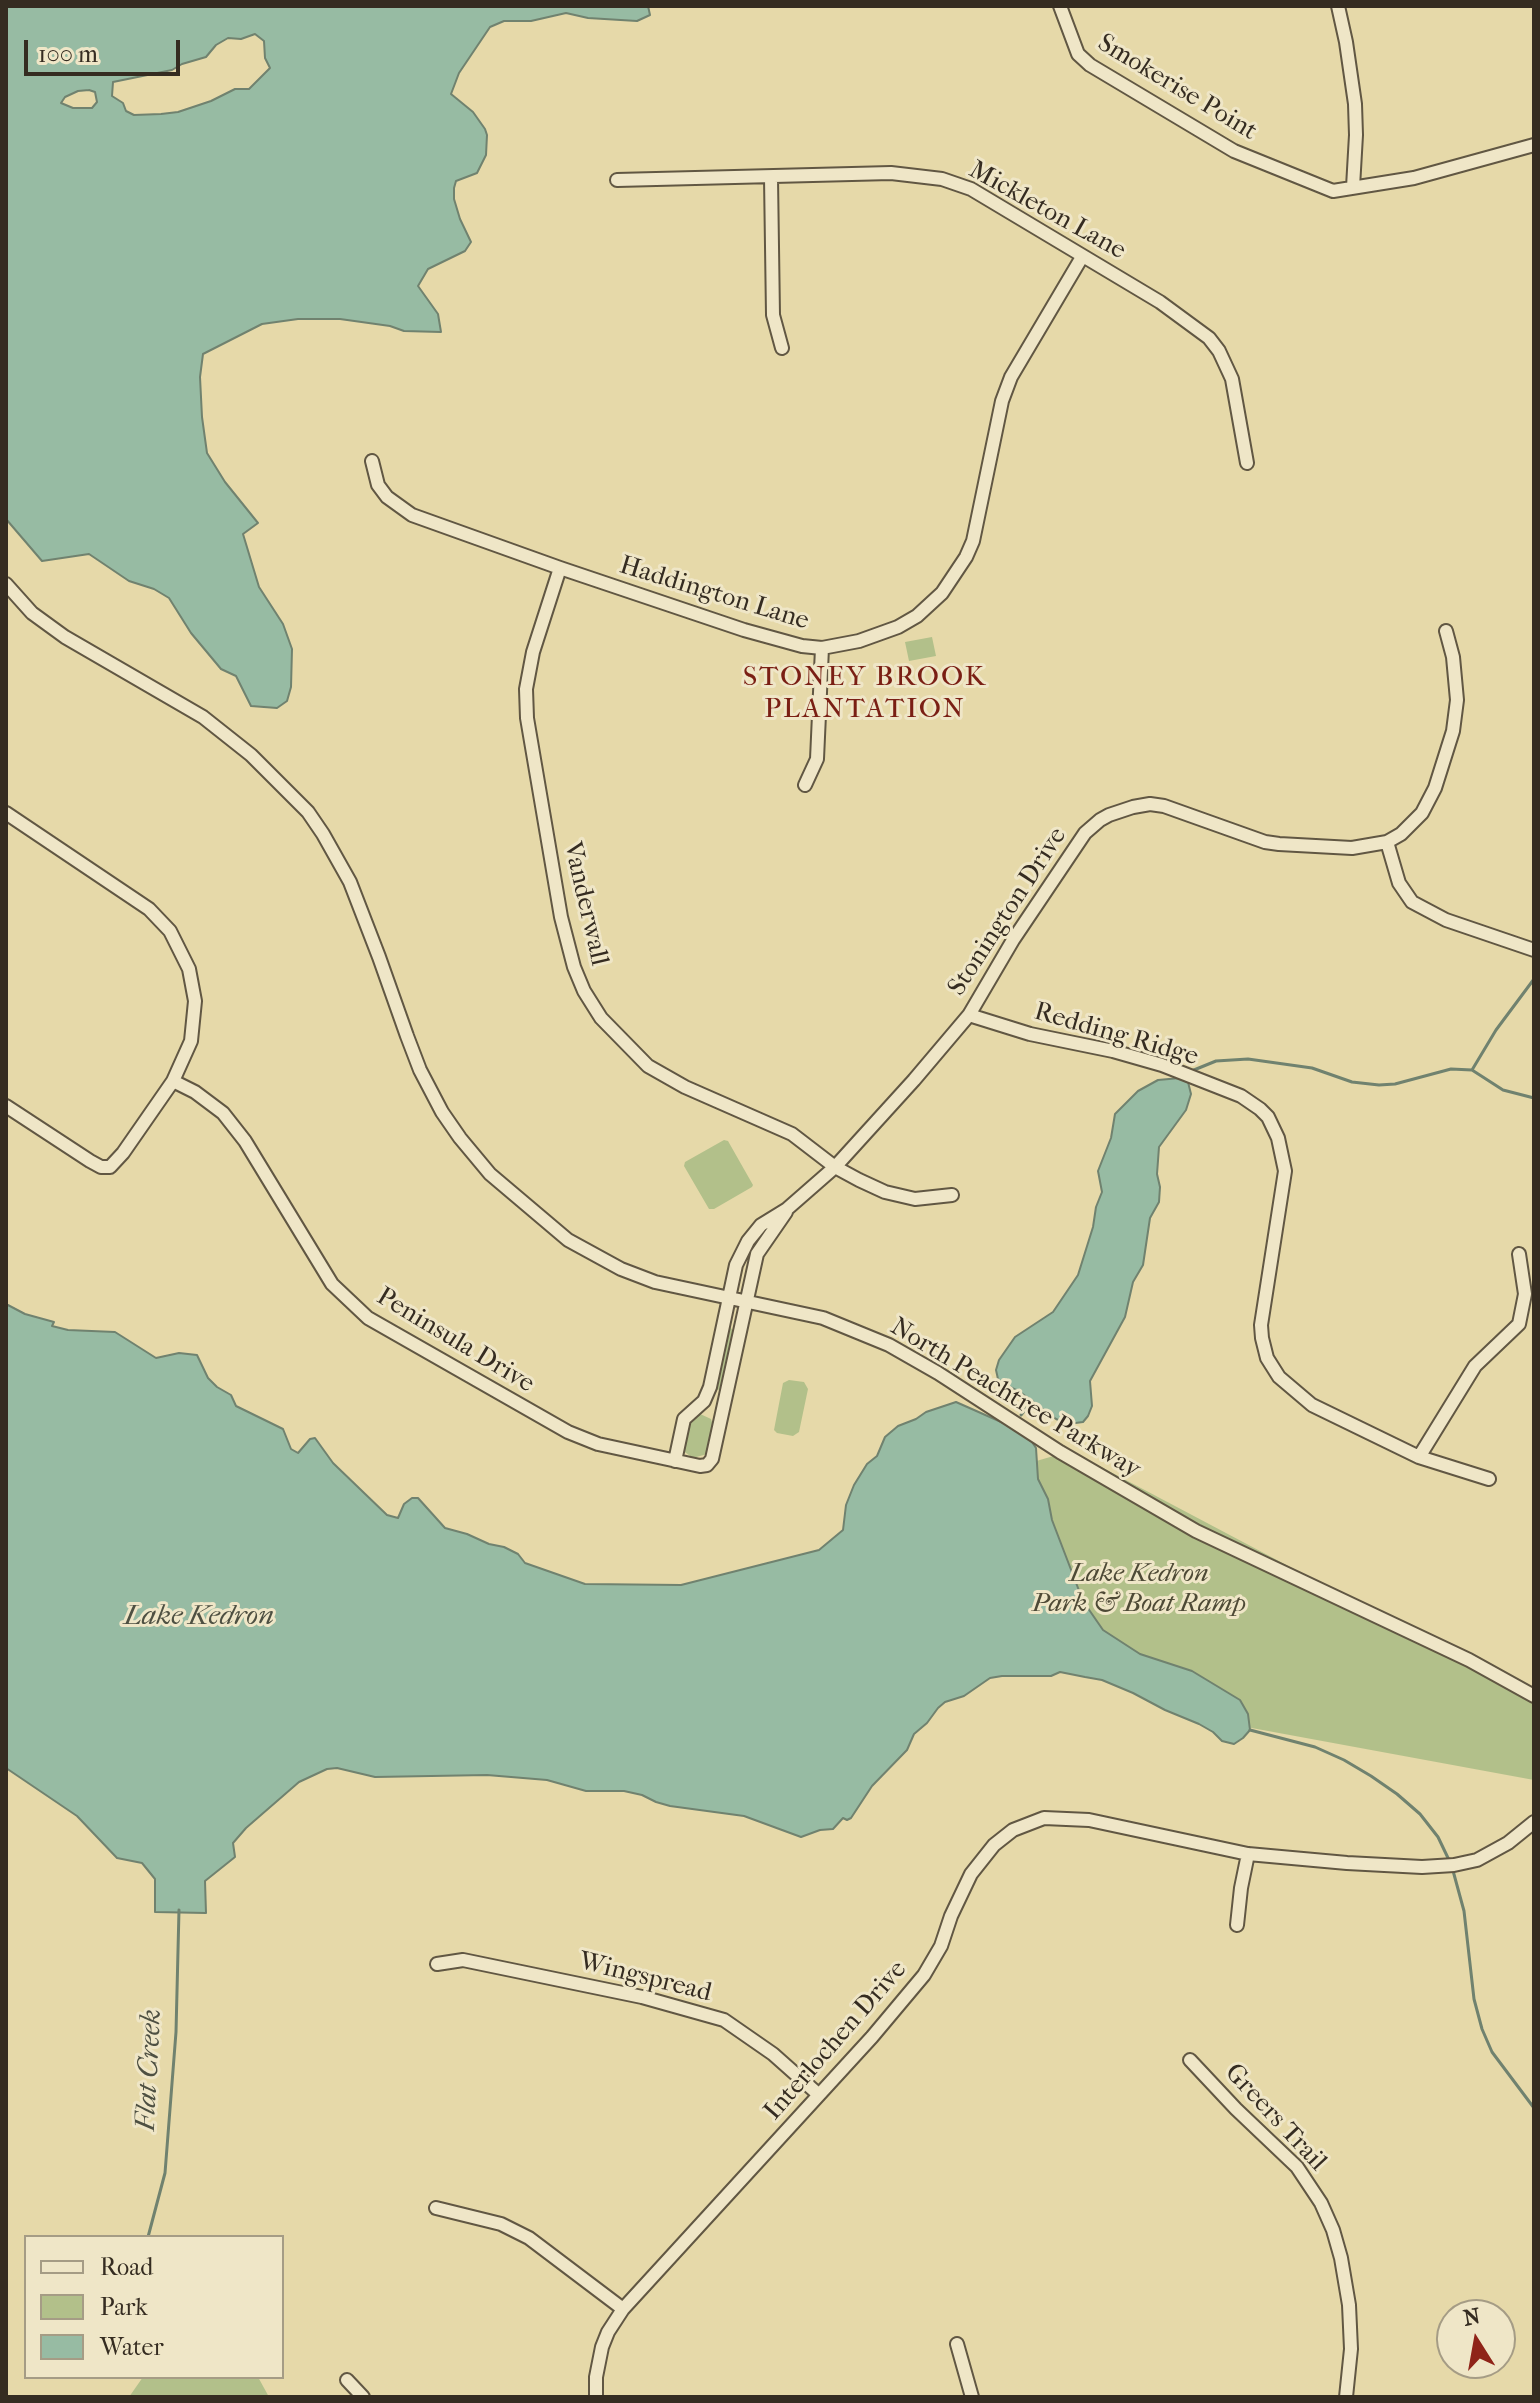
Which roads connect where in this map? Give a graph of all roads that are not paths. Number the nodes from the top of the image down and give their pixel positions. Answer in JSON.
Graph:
{"nodes":[{"id":1,"x":1060,"y":6,"type":"edge"},
{"id":2,"x":1338,"y":6,"type":"edge"},
{"id":3,"x":1534,"y":145,"type":"edge"},
{"id":4,"x":771,"y":178,"type":"junction"},
{"id":5,"x":617,"y":180,"type":"dead end"},
{"id":6,"x":1353,"y":187,"type":"junction"},
{"id":7,"x":1082,"y":257,"type":"junction"},
{"id":8,"x":782,"y":348,"type":"dead end"},
{"id":9,"x":372,"y":461,"type":"dead end"},
{"id":10,"x":1247,"y":463,"type":"dead end"},
{"id":11,"x":560,"y":568,"type":"junction"},
{"id":12,"x":6,"y":584,"type":"edge"},
{"id":13,"x":1446,"y":631,"type":"dead end"},
{"id":14,"x":822,"y":648,"type":"junction"},
{"id":15,"x":805,"y":785,"type":"dead end"},
{"id":16,"x":6,"y":813,"type":"edge"},
{"id":17,"x":1387,"y":842,"type":"junction"},
{"id":18,"x":1534,"y":950,"type":"edge"},
{"id":19,"x":969,"y":1015,"type":"junction"},
{"id":20,"x":173,"y":1081,"type":"junction"},
{"id":21,"x":6,"y":1106,"type":"edge"},
{"id":22,"x":835,"y":1167,"type":"junction"},
{"id":23,"x":952,"y":1195,"type":"dead end"},
{"id":24,"x":787,"y":1209,"type":"junction"},
{"id":25,"x":1519,"y":1254,"type":"dead end"},
{"id":26,"x":728,"y":1298,"type":"junction"},
{"id":27,"x":747,"y":1302,"type":"junction"},
{"id":28,"x":706,"y":1397,"type":"junction"},
{"id":29,"x":724,"y":1402,"type":"junction"},
{"id":30,"x":1419,"y":1457,"type":"junction"},
{"id":31,"x":675,"y":1461,"type":"junction"},
{"id":32,"x":1489,"y":1479,"type":"dead end"},
{"id":33,"x":1534,"y":1696,"type":"edge"},
{"id":34,"x":1534,"y":1822,"type":"edge"},
{"id":35,"x":1248,"y":1854,"type":"junction"},
{"id":36,"x":1237,"y":1925,"type":"dead end"},
{"id":37,"x":437,"y":1964,"type":"dead end"},
{"id":38,"x":1190,"y":2060,"type":"dead end"},
{"id":39,"x":818,"y":2094,"type":"junction"},
{"id":40,"x":436,"y":2208,"type":"dead end"},
{"id":41,"x":623,"y":2309,"type":"junction"},
{"id":42,"x":957,"y":2344,"type":"dead end"},
{"id":43,"x":347,"y":2380,"type":"dead end"},
{"id":44,"x":363,"y":2397,"type":"edge"},
{"id":45,"x":596,"y":2397,"type":"edge"},
{"id":46,"x":972,"y":2397,"type":"edge"},
{"id":47,"x":1346,"y":2397,"type":"edge"}],
"edges":[{"from":1,"to":6,"type":"street","name":"Smokerise Point"},
{"from":2,"to":6,"type":"street"},
{"from":3,"to":6,"type":"street","name":"Smokerise Point"},
{"from":4,"to":5,"type":"street","name":"Mickleton Lane"},
{"from":4,"to":7,"type":"street","name":"Mickleton Lane"},
{"from":4,"to":8,"type":"street"},
{"from":7,"to":10,"type":"street","name":"Mickleton Lane"},
{"from":7,"to":14,"type":"street","name":"Haddington Lane"},
{"from":9,"to":11,"type":"street","name":"Haddington Lane"},
{"from":11,"to":14,"type":"street","name":"Haddington Lane"},
{"from":11,"to":22,"type":"street","name":"Vanderwall"},
{"from":12,"to":26,"type":"street","name":"North Peachtree Parkway"},
{"from":13,"to":17,"type":"street"},
{"from":14,"to":15,"type":"street"},
{"from":16,"to":20,"type":"street"},
{"from":17,"to":18,"type":"street"},
{"from":17,"to":19,"type":"street","name":"Stonington Drive"},
{"from":19,"to":22,"type":"street","name":"Stonington Drive"},
{"from":19,"to":30,"type":"street","name":"Redding Ridge"},
{"from":20,"to":21,"type":"street"},
{"from":20,"to":31,"type":"street","name":"Peninsula Drive"},
{"from":22,"to":23,"type":"street","name":"Vanderwall"},
{"from":22,"to":24,"type":"street","name":"Stonington Drive"},
{"from":24,"to":26,"type":"street","name":"Stonington Drive"},
{"from":24,"to":27,"type":"street","name":"Stonington Drive"},
{"from":25,"to":30,"type":"street"},
{"from":26,"to":27,"type":"street","name":"North Peachtree Parkway"},
{"from":26,"to":28,"type":"street"},
{"from":27,"to":29,"type":"street","name":"Peninsula Drive"},
{"from":27,"to":33,"type":"street","name":"North Peachtree Parkway"},
{"from":28,"to":29,"type":"street"},
{"from":28,"to":31,"type":"street"},
{"from":29,"to":31,"type":"street","name":"Peninsula Drive"},
{"from":30,"to":32,"type":"street","name":"Redding Ridge"},
{"from":34,"to":35,"type":"street","name":"Interlochen Drive"},
{"from":35,"to":36,"type":"street"},
{"from":35,"to":39,"type":"street","name":"Interlochen Drive"},
{"from":37,"to":39,"type":"street","name":"Wingspread"},
{"from":38,"to":47,"type":"street","name":"Greers Trail"},
{"from":39,"to":41,"type":"street","name":"Interlochen Drive"},
{"from":40,"to":41,"type":"street"},
{"from":41,"to":45,"type":"street","name":"Interlochen Drive"},
{"from":42,"to":46,"type":"street"},
{"from":43,"to":44,"type":"street"}]}
